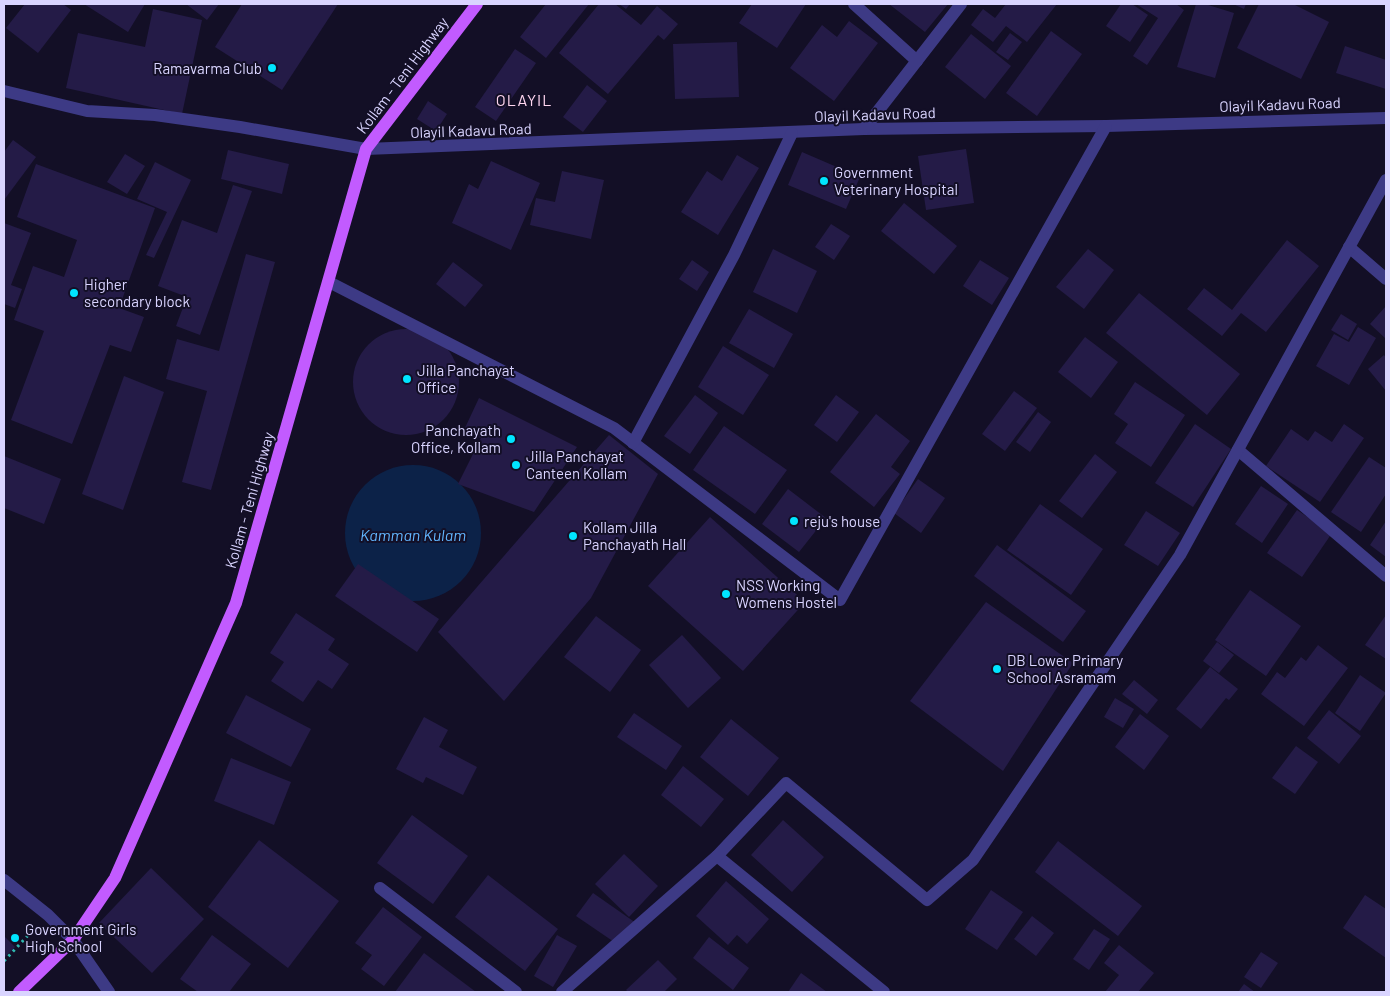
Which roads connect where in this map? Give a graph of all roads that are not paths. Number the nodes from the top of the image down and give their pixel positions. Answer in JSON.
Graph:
{"nodes":[{"id":1,"x":477,"y":4,"type":"edge"},
{"id":2,"x":854,"y":4,"type":"edge"},
{"id":3,"x":961,"y":4,"type":"edge"},
{"id":4,"x":917,"y":61,"type":"junction"},
{"id":5,"x":4,"y":91,"type":"edge"},
{"id":6,"x":1386,"y":118,"type":"edge"},
{"id":7,"x":1106,"y":126,"type":"junction"},
{"id":8,"x":864,"y":129,"type":"junction"},
{"id":9,"x":792,"y":133,"type":"junction"},
{"id":10,"x":366,"y":150,"type":"junction"},
{"id":11,"x":1386,"y":180,"type":"edge"},
{"id":12,"x":1349,"y":247,"type":"junction"},
{"id":13,"x":1386,"y":279,"type":"edge"},
{"id":14,"x":329,"y":282,"type":"junction"},
{"id":15,"x":633,"y":442,"type":"junction"},
{"id":16,"x":1238,"y":450,"type":"junction"},
{"id":17,"x":1386,"y":576,"type":"edge"},
{"id":18,"x":717,"y":856,"type":"junction"},
{"id":19,"x":4,"y":880,"type":"edge"},
{"id":20,"x":380,"y":888,"type":"dead end"},
{"id":21,"x":73,"y":940,"type":"junction"},
{"id":22,"x":19,"y":992,"type":"edge"},
{"id":23,"x":109,"y":992,"type":"edge"},
{"id":24,"x":516,"y":992,"type":"edge"},
{"id":25,"x":562,"y":992,"type":"edge"},
{"id":26,"x":884,"y":992,"type":"edge"}],
"edges":[{"from":1,"to":10,"type":"main road","name":"Kollam - Teni Highway"},
{"from":2,"to":4,"type":"street"},
{"from":3,"to":4,"type":"street"},
{"from":4,"to":8,"type":"street"},
{"from":5,"to":10,"type":"street","name":"Olayil Kadavu Road"},
{"from":6,"to":7,"type":"street","name":"Olayil Kadavu Road"},
{"from":7,"to":8,"type":"street","name":"Olayil Kadavu Road"},
{"from":7,"to":15,"type":"street"},
{"from":8,"to":9,"type":"street","name":"Olayil Kadavu Road"},
{"from":9,"to":10,"type":"street","name":"Olayil Kadavu Road"},
{"from":9,"to":15,"type":"street"},
{"from":10,"to":14,"type":"main road","name":"Kollam - Teni Highway"},
{"from":11,"to":12,"type":"street"},
{"from":12,"to":13,"type":"street"},
{"from":12,"to":16,"type":"street"},
{"from":14,"to":15,"type":"street"},
{"from":14,"to":21,"type":"main road","name":"Kollam - Teni Highway"},
{"from":16,"to":17,"type":"street"},
{"from":16,"to":18,"type":"street"},
{"from":18,"to":25,"type":"street"},
{"from":18,"to":26,"type":"street"},
{"from":19,"to":21,"type":"street"},
{"from":20,"to":24,"type":"street"},
{"from":21,"to":22,"type":"main road","name":"Kollam - Teni Highway"},
{"from":21,"to":23,"type":"street"}]}
